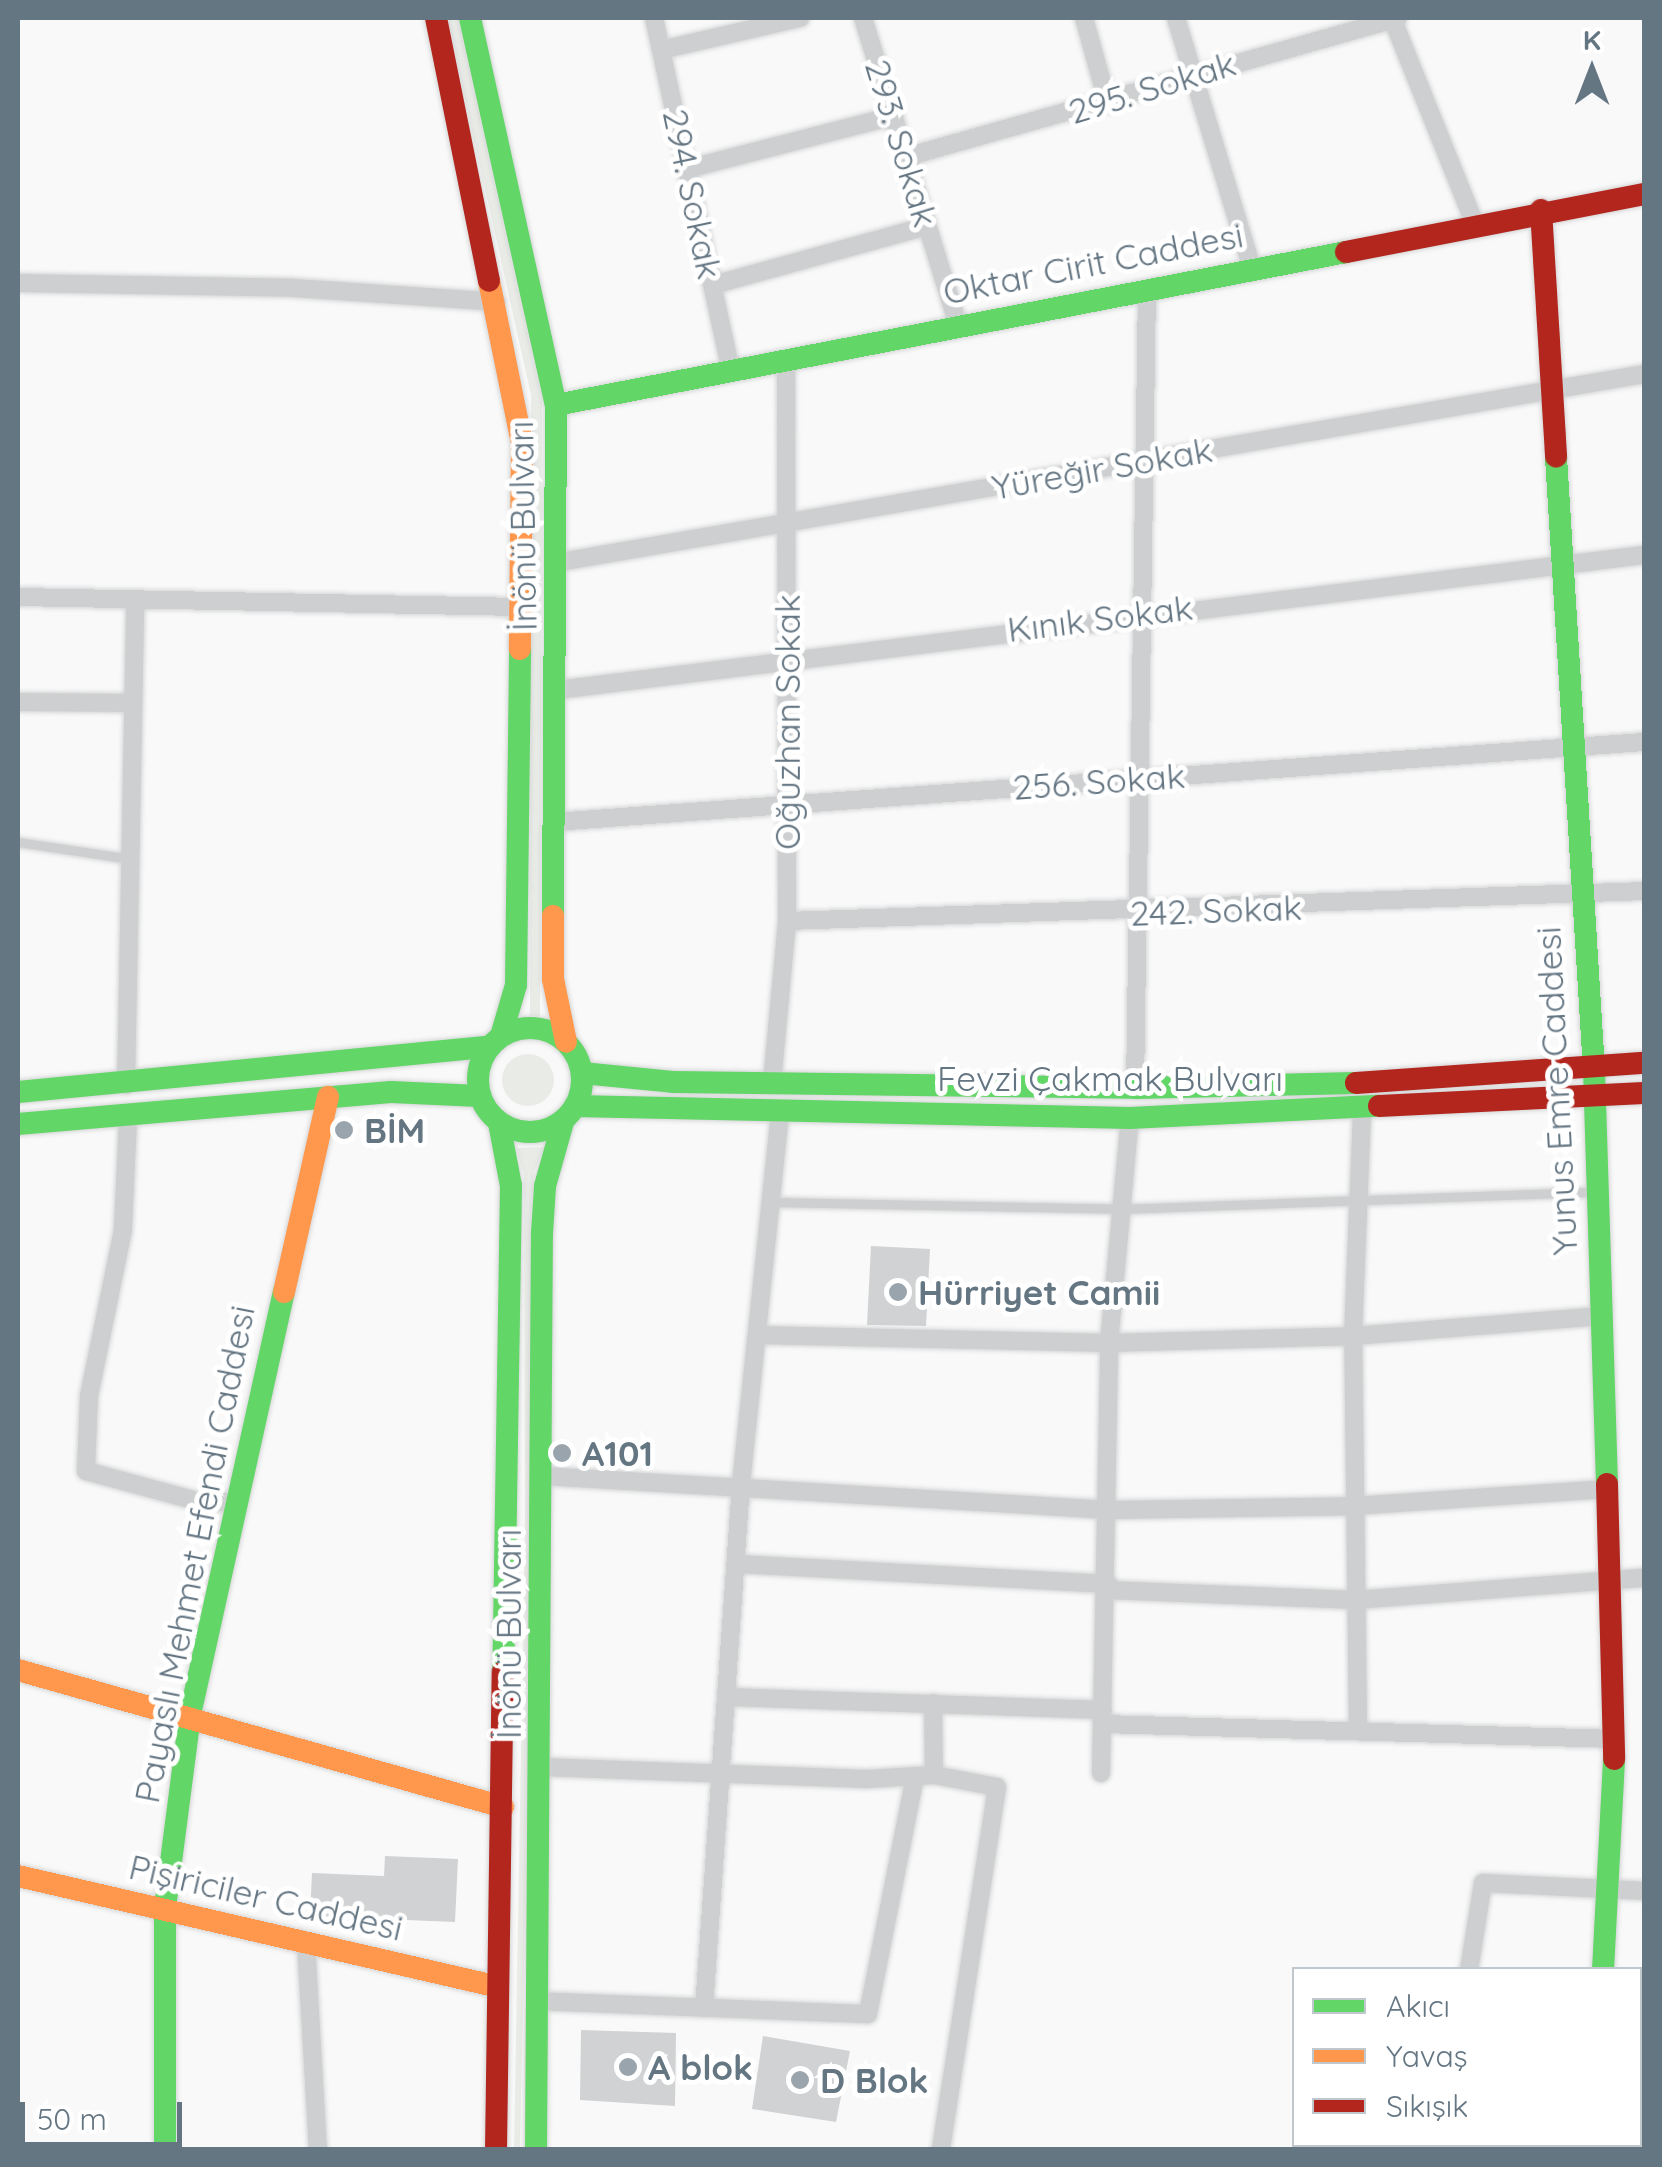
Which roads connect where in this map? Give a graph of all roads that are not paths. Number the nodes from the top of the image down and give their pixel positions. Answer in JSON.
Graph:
{"nodes":[{"id":1,"x":436,"y":18,"type":"edge"},
{"id":2,"x":470,"y":18,"type":"edge"},
{"id":3,"x":654,"y":18,"type":"edge"},
{"id":4,"x":800,"y":18,"type":"edge"},
{"id":5,"x":863,"y":18,"type":"edge"},
{"id":6,"x":1084,"y":18,"type":"edge"},
{"id":7,"x":1176,"y":18,"type":"edge"},
{"id":8,"x":1394,"y":18,"type":"edge"},
{"id":9,"x":661,"y":50,"type":"junction"},
{"id":10,"x":1192,"y":72,"type":"junction"},
{"id":11,"x":1108,"y":104,"type":"junction"},
{"id":12,"x":894,"y":116,"type":"junction"},
{"id":13,"x":906,"y":156,"type":"junction"},
{"id":14,"x":687,"y":168,"type":"junction"},
{"id":15,"x":1644,"y":194,"type":"edge"},
{"id":16,"x":1542,"y":210,"type":"junction"},
{"id":17,"x":1474,"y":222,"type":"junction"},
{"id":18,"x":928,"y":226,"type":"junction"},
{"id":19,"x":1252,"y":268,"type":"junction"},
{"id":20,"x":18,"y":284,"type":"edge"},
{"id":21,"x":712,"y":284,"type":"junction"},
{"id":22,"x":1147,"y":290,"type":"junction"},
{"id":23,"x":497,"y":302,"type":"junction"},
{"id":24,"x":958,"y":325,"type":"junction"},
{"id":25,"x":786,"y":360,"type":"junction"},
{"id":26,"x":732,"y":370,"type":"junction"},
{"id":27,"x":1644,"y":374,"type":"edge"},
{"id":28,"x":1554,"y":390,"type":"junction"},
{"id":29,"x":556,"y":405,"type":"junction"},
{"id":30,"x":1144,"y":462,"type":"junction"},
{"id":31,"x":786,"y":521,"type":"junction"},
{"id":32,"x":1644,"y":555,"type":"edge"},
{"id":33,"x":560,"y":562,"type":"junction"},
{"id":34,"x":1565,"y":565,"type":"junction"},
{"id":35,"x":18,"y":597,"type":"edge"},
{"id":36,"x":135,"y":600,"type":"junction"},
{"id":37,"x":520,"y":606,"type":"junction"},
{"id":38,"x":1142,"y":613,"type":"junction"},
{"id":39,"x":787,"y":658,"type":"junction"},
{"id":40,"x":558,"y":690,"type":"junction"},
{"id":41,"x":18,"y":702,"type":"edge"},
{"id":42,"x":133,"y":703,"type":"junction"},
{"id":43,"x":1644,"y":742,"type":"edge"},
{"id":44,"x":1574,"y":751,"type":"junction"},
{"id":45,"x":1140,"y":778,"type":"junction"},
{"id":46,"x":788,"y":802,"type":"junction"},
{"id":47,"x":554,"y":822,"type":"junction"},
{"id":48,"x":18,"y":842,"type":"edge"},
{"id":49,"x":130,"y":859,"type":"junction"},
{"id":50,"x":1644,"y":891,"type":"edge"},
{"id":51,"x":1581,"y":897,"type":"junction"},
{"id":52,"x":1139,"y":914,"type":"junction"},
{"id":53,"x":788,"y":921,"type":"junction"},
{"id":54,"x":495,"y":1042,"type":"junction"},
{"id":55,"x":566,"y":1042,"type":"junction"},
{"id":56,"x":1644,"y":1064,"type":"edge"},
{"id":57,"x":1594,"y":1070,"type":"junction"},
{"id":58,"x":582,"y":1073,"type":"junction"},
{"id":59,"x":772,"y":1083,"type":"junction"},
{"id":60,"x":126,"y":1085,"type":"junction"},
{"id":61,"x":1135,"y":1088,"type":"junction"},
{"id":62,"x":18,"y":1092,"type":"edge"},
{"id":63,"x":1644,"y":1093,"type":"edge"},
{"id":64,"x":479,"y":1096,"type":"junction"},
{"id":65,"x":328,"y":1097,"type":"junction"},
{"id":66,"x":1595,"y":1098,"type":"junction"},
{"id":67,"x":1362,"y":1110,"type":"junction"},
{"id":68,"x":780,"y":1112,"type":"junction"},
{"id":69,"x":569,"y":1114,"type":"junction"},
{"id":70,"x":128,"y":1118,"type":"junction"},
{"id":71,"x":1130,"y":1118,"type":"junction"},
{"id":72,"x":499,"y":1123,"type":"junction"},
{"id":73,"x":18,"y":1124,"type":"edge"},
{"id":74,"x":1598,"y":1192,"type":"junction"},
{"id":75,"x":772,"y":1202,"type":"junction"},
{"id":76,"x":1359,"y":1204,"type":"junction"},
{"id":77,"x":1121,"y":1210,"type":"junction"},
{"id":78,"x":1602,"y":1316,"type":"junction"},
{"id":79,"x":758,"y":1335,"type":"junction"},
{"id":80,"x":1353,"y":1336,"type":"junction"},
{"id":81,"x":1109,"y":1342,"type":"junction"},
{"id":82,"x":543,"y":1476,"type":"junction"},
{"id":83,"x":741,"y":1484,"type":"junction"},
{"id":84,"x":1607,"y":1490,"type":"junction"},
{"id":85,"x":238,"y":1502,"type":"junction"},
{"id":86,"x":1353,"y":1506,"type":"junction"},
{"id":87,"x":1110,"y":1510,"type":"junction"},
{"id":88,"x":737,"y":1564,"type":"junction"},
{"id":89,"x":1644,"y":1578,"type":"edge"},
{"id":90,"x":1610,"y":1580,"type":"junction"},
{"id":91,"x":1107,"y":1587,"type":"junction"},
{"id":92,"x":1355,"y":1600,"type":"junction"},
{"id":93,"x":18,"y":1670,"type":"edge"},
{"id":94,"x":730,"y":1698,"type":"junction"},
{"id":95,"x":933,"y":1703,"type":"junction"},
{"id":96,"x":190,"y":1716,"type":"junction"},
{"id":97,"x":1102,"y":1717,"type":"junction"},
{"id":98,"x":1358,"y":1728,"type":"junction"},
{"id":99,"x":1615,"y":1739,"type":"junction"},
{"id":100,"x":542,"y":1767,"type":"junction"},
{"id":101,"x":725,"y":1772,"type":"junction"},
{"id":102,"x":1101,"y":1773,"type":"dead end"},
{"id":103,"x":925,"y":1776,"type":"junction"},
{"id":104,"x":503,"y":1807,"type":"junction"},
{"id":105,"x":18,"y":1876,"type":"edge"},
{"id":106,"x":1610,"y":1889,"type":"junction"},
{"id":107,"x":1644,"y":1891,"type":"edge"},
{"id":108,"x":164,"y":1908,"type":"junction"},
{"id":109,"x":306,"y":1943,"type":"junction"},
{"id":110,"x":1470,"y":1967,"type":"edge"},
{"id":111,"x":1603,"y":1967,"type":"edge"},
{"id":112,"x":498,"y":1987,"type":"junction"},
{"id":113,"x":538,"y":2001,"type":"junction"},
{"id":114,"x":704,"y":2008,"type":"junction"},
{"id":115,"x":1451,"y":2147,"type":"edge"},
{"id":116,"x":165,"y":2150,"type":"edge"},
{"id":117,"x":318,"y":2150,"type":"edge"},
{"id":118,"x":496,"y":2150,"type":"edge"},
{"id":119,"x":536,"y":2150,"type":"edge"},
{"id":120,"x":941,"y":2150,"type":"edge"},
{"id":121,"x":1481,"y":2150,"type":"edge"}],
"edges":[{"from":1,"to":23,"type":"street","name":"İnönü Bulvarı"},
{"from":2,"to":29,"type":"street","name":"İnönü Bulvarı"},
{"from":3,"to":9,"type":"street","name":"294. Sokak"},
{"from":4,"to":9,"type":"street"},
{"from":5,"to":12,"type":"street","name":"293. Sokak"},
{"from":6,"to":11,"type":"street"},
{"from":7,"to":10,"type":"street"},
{"from":8,"to":10,"type":"street","name":"295. Sokak"},
{"from":8,"to":17,"type":"street"},
{"from":9,"to":14,"type":"street","name":"294. Sokak"},
{"from":10,"to":11,"type":"street","name":"295. Sokak"},
{"from":10,"to":19,"type":"street"},
{"from":11,"to":13,"type":"street","name":"295. Sokak"},
{"from":12,"to":13,"type":"street","name":"293. Sokak"},
{"from":12,"to":14,"type":"street"},
{"from":13,"to":18,"type":"street","name":"293. Sokak"},
{"from":14,"to":21,"type":"street","name":"294. Sokak"},
{"from":15,"to":16,"type":"street","name":"Oktar Cirit Caddesi"},
{"from":16,"to":17,"type":"street","name":"Oktar Cirit Caddesi"},
{"from":16,"to":28,"type":"street","name":"Yunus Emre Caddesi"},
{"from":17,"to":19,"type":"street","name":"Oktar Cirit Caddesi"},
{"from":18,"to":21,"type":"street"},
{"from":18,"to":24,"type":"street","name":"293. Sokak"},
{"from":19,"to":22,"type":"street","name":"Oktar Cirit Caddesi"},
{"from":20,"to":23,"type":"street"},
{"from":21,"to":26,"type":"street","name":"294. Sokak"},
{"from":22,"to":24,"type":"street","name":"Oktar Cirit Caddesi"},
{"from":22,"to":30,"type":"street"},
{"from":23,"to":37,"type":"street","name":"İnönü Bulvarı"},
{"from":24,"to":25,"type":"street","name":"Oktar Cirit Caddesi"},
{"from":25,"to":26,"type":"street","name":"Oktar Cirit Caddesi"},
{"from":25,"to":31,"type":"street","name":"Oğuzhan Sokak"},
{"from":26,"to":29,"type":"street","name":"Oktar Cirit Caddesi"},
{"from":27,"to":28,"type":"street","name":"Yüreğir Sokak"},
{"from":28,"to":30,"type":"street","name":"Yüreğir Sokak"},
{"from":28,"to":34,"type":"street","name":"Yunus Emre Caddesi"},
{"from":29,"to":33,"type":"street","name":"İnönü Bulvarı"},
{"from":30,"to":31,"type":"street","name":"Yüreğir Sokak"},
{"from":30,"to":38,"type":"street"},
{"from":31,"to":33,"type":"street","name":"Yüreğir Sokak"},
{"from":31,"to":39,"type":"street","name":"Oğuzhan Sokak"},
{"from":32,"to":34,"type":"street","name":"Kınık Sokak"},
{"from":33,"to":40,"type":"street","name":"İnönü Bulvarı"},
{"from":34,"to":38,"type":"street","name":"Kınık Sokak"},
{"from":34,"to":44,"type":"street","name":"Yunus Emre Caddesi"},
{"from":35,"to":36,"type":"street"},
{"from":36,"to":37,"type":"street"},
{"from":36,"to":42,"type":"street"},
{"from":37,"to":54,"type":"street","name":"İnönü Bulvarı"},
{"from":38,"to":39,"type":"street","name":"Kınık Sokak"},
{"from":38,"to":45,"type":"street"},
{"from":39,"to":40,"type":"street","name":"Kınık Sokak"},
{"from":39,"to":46,"type":"street","name":"Oğuzhan Sokak"},
{"from":40,"to":47,"type":"street","name":"İnönü Bulvarı"},
{"from":41,"to":42,"type":"street"},
{"from":42,"to":49,"type":"street"},
{"from":43,"to":44,"type":"street","name":"256. Sokak"},
{"from":44,"to":45,"type":"street","name":"256. Sokak"},
{"from":44,"to":51,"type":"street","name":"Yunus Emre Caddesi"},
{"from":45,"to":46,"type":"street","name":"256. Sokak"},
{"from":45,"to":52,"type":"street"},
{"from":46,"to":47,"type":"street","name":"256. Sokak"},
{"from":46,"to":53,"type":"street","name":"Oğuzhan Sokak"},
{"from":47,"to":55,"type":"street","name":"İnönü Bulvarı"},
{"from":48,"to":49,"type":"lane"},
{"from":49,"to":60,"type":"street"},
{"from":50,"to":51,"type":"street","name":"242. Sokak"},
{"from":51,"to":52,"type":"street","name":"242. Sokak"},
{"from":51,"to":57,"type":"street","name":"Yunus Emre Caddesi"},
{"from":52,"to":53,"type":"street","name":"242. Sokak"},
{"from":52,"to":61,"type":"street"},
{"from":53,"to":59,"type":"street","name":"Oğuzhan Sokak"},
{"from":54,"to":55,"type":"street"},
{"from":54,"to":60,"type":"street"},
{"from":54,"to":64,"type":"street"},
{"from":55,"to":58,"type":"street"},
{"from":56,"to":57,"type":"street","name":"Fevzi Çakmak Bulvarı"},
{"from":57,"to":61,"type":"street","name":"Fevzi Çakmak Bulvarı"},
{"from":57,"to":66,"type":"street","name":"Yunus Emre Caddesi"},
{"from":58,"to":59,"type":"street","name":"Fevzi Çakmak Bulvarı"},
{"from":58,"to":69,"type":"street"},
{"from":59,"to":61,"type":"street","name":"Fevzi Çakmak Bulvarı"},
{"from":60,"to":62,"type":"street"},
{"from":63,"to":66,"type":"street","name":"Fevzi Çakmak Bulvarı"},
{"from":64,"to":65,"type":"street"},
{"from":64,"to":72,"type":"street"},
{"from":65,"to":70,"type":"street"},
{"from":65,"to":85,"type":"street","name":"Payaslı Mehmet Efendi Caddesi"},
{"from":66,"to":67,"type":"street","name":"Fevzi Çakmak Bulvarı"},
{"from":66,"to":74,"type":"street","name":"Yunus Emre Caddesi"},
{"from":67,"to":71,"type":"street","name":"Fevzi Çakmak Bulvarı"},
{"from":67,"to":76,"type":"street"},
{"from":68,"to":69,"type":"street","name":"Fevzi Çakmak Bulvarı"},
{"from":68,"to":71,"type":"street","name":"Fevzi Çakmak Bulvarı"},
{"from":68,"to":75,"type":"street"},
{"from":69,"to":72,"type":"street"},
{"from":69,"to":82,"type":"street","name":"İnönü Bulvarı"},
{"from":70,"to":73,"type":"street"},
{"from":70,"to":85,"type":"street"},
{"from":71,"to":77,"type":"street"},
{"from":72,"to":104,"type":"street"},
{"from":74,"to":76,"type":"lane"},
{"from":74,"to":78,"type":"street","name":"Yunus Emre Caddesi"},
{"from":75,"to":77,"type":"lane"},
{"from":75,"to":79,"type":"street"},
{"from":76,"to":77,"type":"lane"},
{"from":76,"to":80,"type":"street"},
{"from":77,"to":81,"type":"street"},
{"from":78,"to":80,"type":"street"},
{"from":78,"to":84,"type":"street","name":"Yunus Emre Caddesi"},
{"from":79,"to":81,"type":"street"},
{"from":79,"to":83,"type":"street"},
{"from":80,"to":81,"type":"street"},
{"from":80,"to":86,"type":"street"},
{"from":81,"to":87,"type":"street"},
{"from":82,"to":83,"type":"street"},
{"from":82,"to":100,"type":"street","name":"İnönü Bulvarı"},
{"from":83,"to":87,"type":"street"},
{"from":83,"to":88,"type":"street"},
{"from":84,"to":86,"type":"street"},
{"from":84,"to":90,"type":"street","name":"Yunus Emre Caddesi"},
{"from":85,"to":96,"type":"street","name":"Payaslı Mehmet Efendi Caddesi"},
{"from":86,"to":87,"type":"street"},
{"from":86,"to":92,"type":"street"},
{"from":87,"to":91,"type":"street"},
{"from":88,"to":91,"type":"street"},
{"from":88,"to":94,"type":"street"},
{"from":89,"to":90,"type":"street"},
{"from":90,"to":92,"type":"street"},
{"from":90,"to":99,"type":"street","name":"Yunus Emre Caddesi"},
{"from":91,"to":92,"type":"street"},
{"from":91,"to":97,"type":"street"},
{"from":92,"to":98,"type":"street"},
{"from":93,"to":96,"type":"street"},
{"from":94,"to":95,"type":"street"},
{"from":94,"to":101,"type":"street"},
{"from":95,"to":97,"type":"street"},
{"from":95,"to":103,"type":"street"},
{"from":96,"to":104,"type":"street"},
{"from":96,"to":108,"type":"street","name":"Payaslı Mehmet Efendi Caddesi"},
{"from":97,"to":98,"type":"street"},
{"from":97,"to":102,"type":"street"},
{"from":98,"to":99,"type":"street"},
{"from":99,"to":106,"type":"street","name":"Yunus Emre Caddesi"},
{"from":100,"to":101,"type":"street"},
{"from":100,"to":113,"type":"street","name":"İnönü Bulvarı"},
{"from":101,"to":103,"type":"street"},
{"from":101,"to":114,"type":"street"},
{"from":103,"to":114,"type":"street"},
{"from":103,"to":120,"type":"street"},
{"from":104,"to":112,"type":"street"},
{"from":105,"to":108,"type":"street","name":"Pişiriciler Caddesi"},
{"from":106,"to":107,"type":"street"},
{"from":106,"to":110,"type":"street"},
{"from":106,"to":111,"type":"street","name":"Yunus Emre Caddesi"},
{"from":108,"to":109,"type":"street","name":"Pişiriciler Caddesi"},
{"from":108,"to":116,"type":"street","name":"Payaslı Mehmet Efendi Caddesi"},
{"from":109,"to":112,"type":"street","name":"Pişiriciler Caddesi"},
{"from":109,"to":117,"type":"street"},
{"from":112,"to":118,"type":"street"},
{"from":113,"to":114,"type":"street"},
{"from":113,"to":119,"type":"street","name":"İnönü Bulvarı"},
{"from":115,"to":121,"type":"street"}]}
